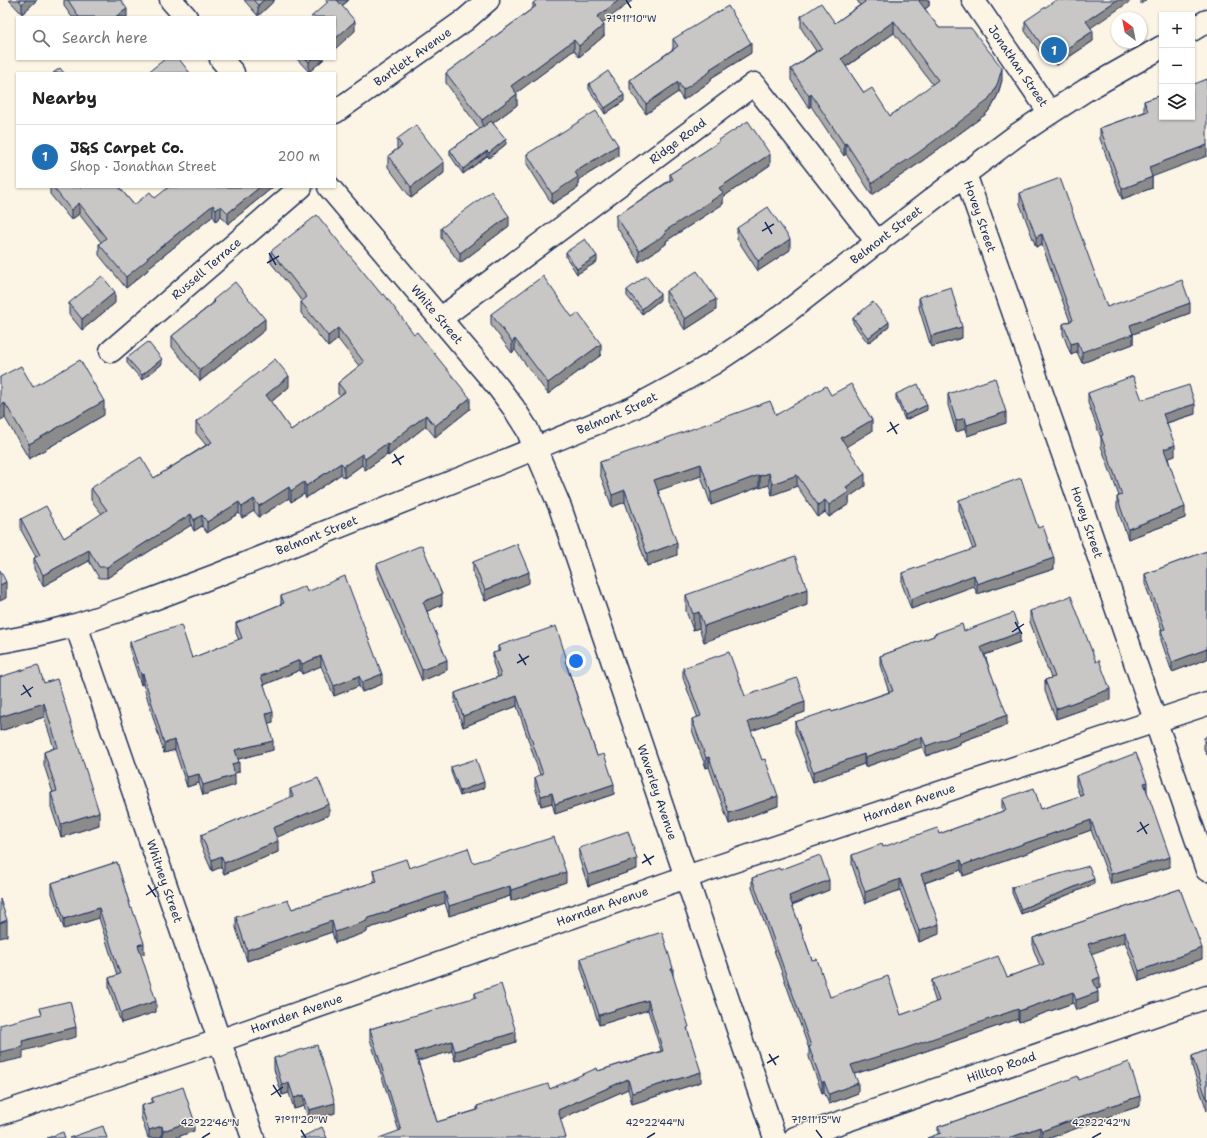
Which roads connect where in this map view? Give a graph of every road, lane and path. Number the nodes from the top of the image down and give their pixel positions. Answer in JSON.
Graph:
{"nodes":[{"id":1,"x":171,"y":0,"type":"edge"},
{"id":2,"x":488,"y":0,"type":"edge"},
{"id":3,"x":974,"y":0,"type":"edge"},
{"id":4,"x":185,"y":16,"type":"edge"},
{"id":5,"x":1207,"y":21,"type":"edge"},
{"id":6,"x":1195,"y":28,"type":"edge"},
{"id":7,"x":1160,"y":48,"type":"edge"},
{"id":8,"x":222,"y":60,"type":"edge"},
{"id":9,"x":232,"y":72,"type":"edge"},
{"id":10,"x":336,"y":111,"type":"edge"},
{"id":11,"x":1050,"y":113,"type":"junction"},
{"id":12,"x":965,"y":174,"type":"junction"},
{"id":13,"x":300,"y":188,"type":"edge"},
{"id":14,"x":330,"y":188,"type":"edge"},
{"id":15,"x":878,"y":243,"type":"junction"},
{"id":16,"x":440,"y":319,"type":"junction"},
{"id":17,"x":111,"y":351,"type":"dead end"},
{"id":18,"x":535,"y":448,"type":"junction"},
{"id":19,"x":76,"y":625,"type":"junction"},
{"id":20,"x":0,"y":642,"type":"edge"},
{"id":21,"x":1207,"y":704,"type":"edge"},
{"id":22,"x":1155,"y":721,"type":"junction"},
{"id":23,"x":1207,"y":870,"type":"edge"},
{"id":24,"x":686,"y":877,"type":"junction"},
{"id":25,"x":1207,"y":997,"type":"edge"},
{"id":26,"x":219,"y":1040,"type":"junction"},
{"id":27,"x":0,"y":1114,"type":"edge"},
{"id":28,"x":253,"y":1138,"type":"edge"},
{"id":29,"x":775,"y":1138,"type":"edge"},
{"id":30,"x":795,"y":1138,"type":"edge"}],
"edges":[{"from":1,"to":4,"type":"street"},
{"from":2,"to":10,"type":"street","name":"Bartlett Avenue"},
{"from":3,"to":11,"type":"street","name":"Jonathan Street"},
{"from":5,"to":6,"type":"street"},
{"from":7,"to":11,"type":"street","name":"Belmont Street"},
{"from":8,"to":9,"type":"street"},
{"from":11,"to":12,"type":"street","name":"Belmont Street"},
{"from":12,"to":15,"type":"street","name":"Belmont Street"},
{"from":12,"to":22,"type":"street","name":"Hovey Street"},
{"from":13,"to":17,"type":"street","name":"Russell Terrace"},
{"from":14,"to":16,"type":"street","name":"White Street"},
{"from":15,"to":16,"type":"street","name":"Ridge Road"},
{"from":15,"to":18,"type":"street","name":"Belmont Street"},
{"from":16,"to":18,"type":"street","name":"White Street"},
{"from":18,"to":19,"type":"street","name":"Belmont Street"},
{"from":18,"to":24,"type":"street","name":"Waverley Avenue"},
{"from":19,"to":20,"type":"street","name":"Belmont Street"},
{"from":19,"to":26,"type":"street","name":"Whitney Street"},
{"from":21,"to":22,"type":"street","name":"Harnden Avenue"},
{"from":22,"to":23,"type":"street","name":"Hovey Street"},
{"from":22,"to":24,"type":"street","name":"Harnden Avenue"},
{"from":24,"to":26,"type":"street","name":"Harnden Avenue"},
{"from":24,"to":29,"type":"street","name":"Waverley Avenue"},
{"from":25,"to":30,"type":"street","name":"Hilltop Road"},
{"from":26,"to":27,"type":"street","name":"Harnden Avenue"},
{"from":26,"to":28,"type":"street","name":"Whitney Street"}]}
